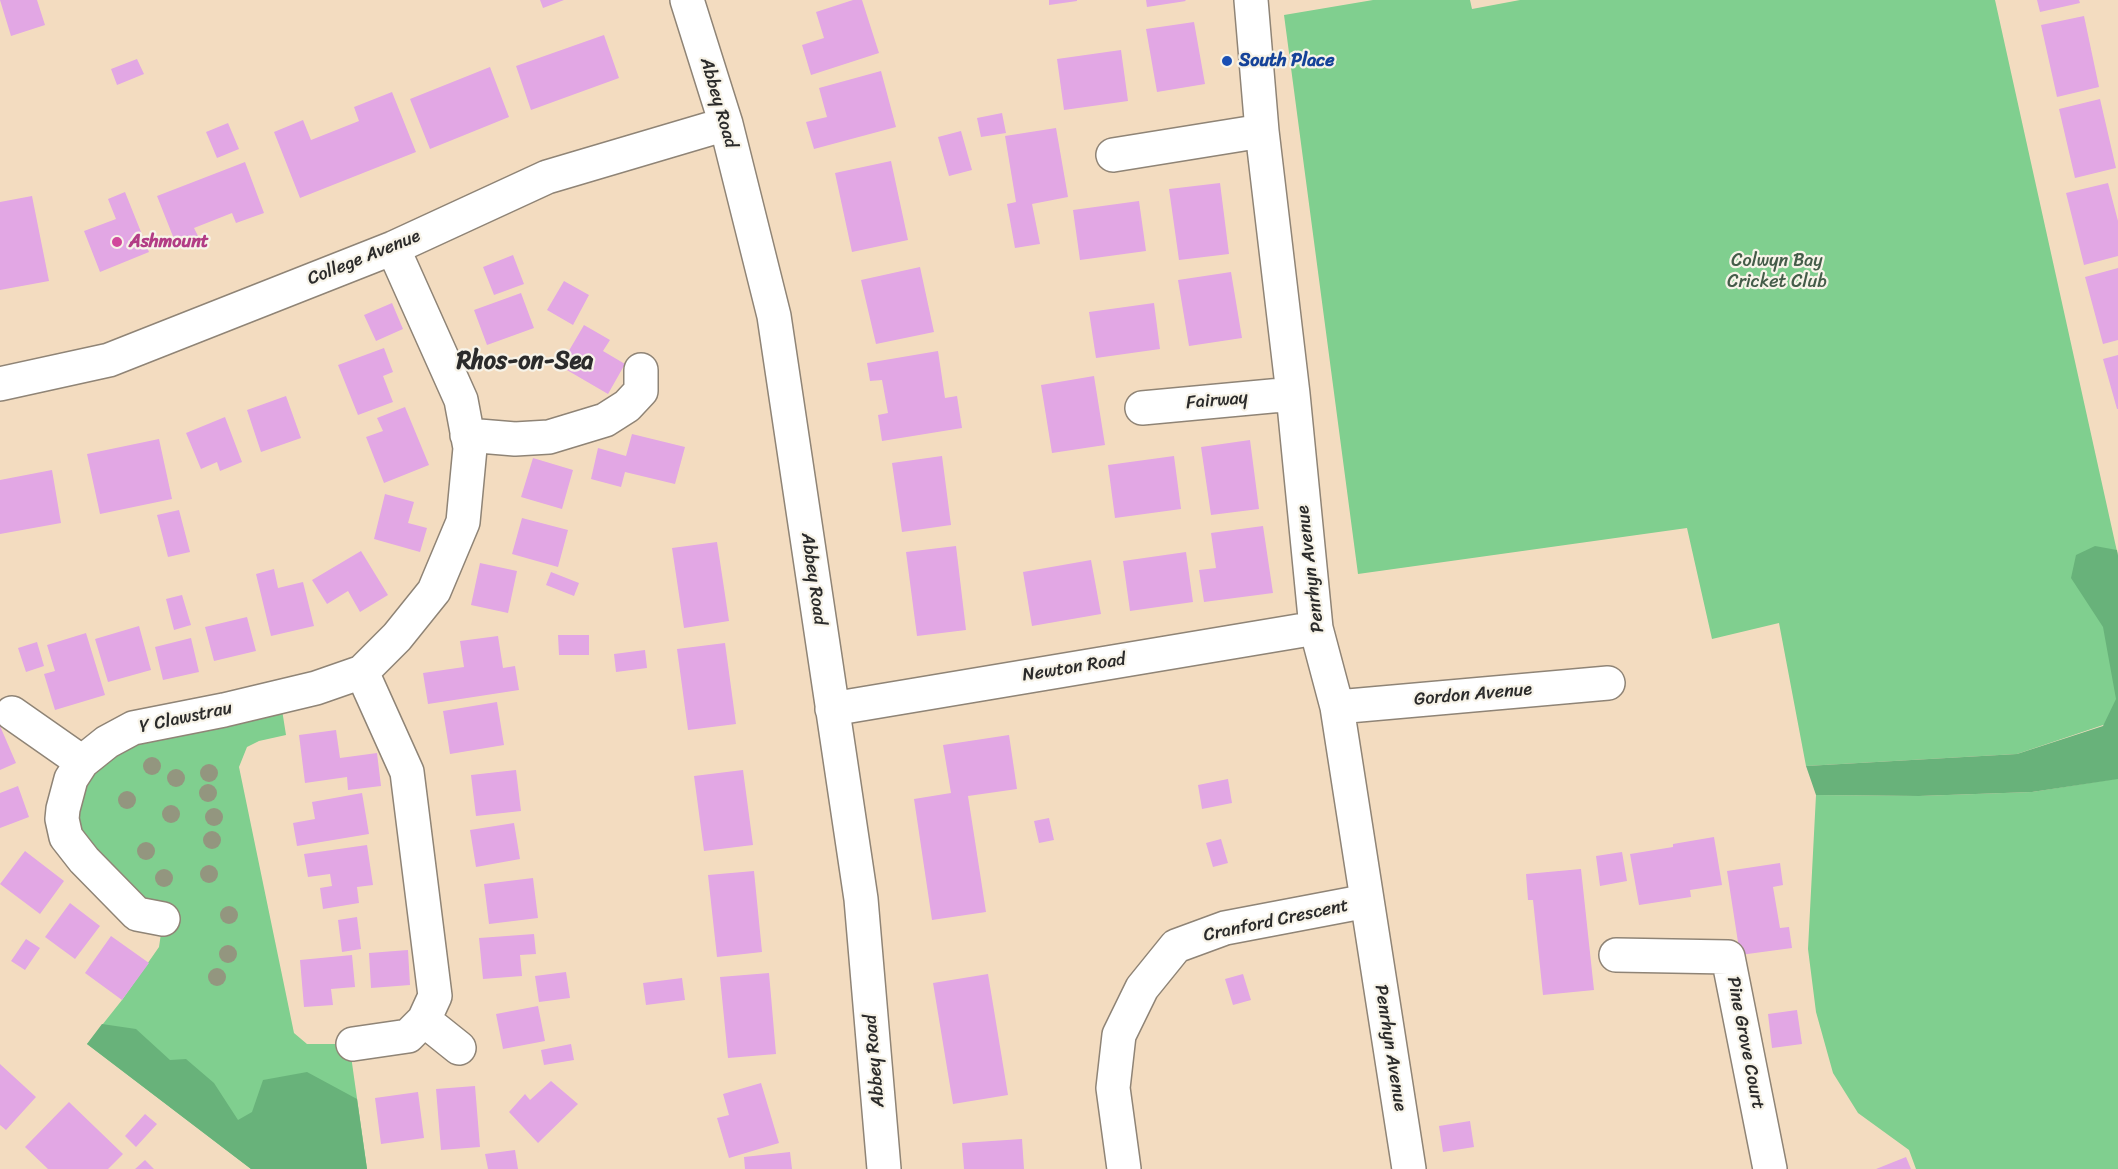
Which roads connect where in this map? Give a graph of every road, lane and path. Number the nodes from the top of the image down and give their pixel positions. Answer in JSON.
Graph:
{"nodes":[{"id":1,"x":687,"y":0,"type":"edge"},
{"id":2,"x":1251,"y":0,"type":"edge"},
{"id":3,"x":726,"y":124,"type":"junction"},
{"id":4,"x":1262,"y":131,"type":"junction"},
{"id":5,"x":1113,"y":155,"type":"dead end"},
{"id":6,"x":393,"y":248,"type":"junction"},
{"id":7,"x":640,"y":370,"type":"dead end"},
{"id":8,"x":0,"y":384,"type":"edge"},
{"id":9,"x":1293,"y":394,"type":"junction"},
{"id":10,"x":1142,"y":408,"type":"dead end"},
{"id":11,"x":467,"y":435,"type":"junction"},
{"id":12,"x":1316,"y":628,"type":"junction"},
{"id":13,"x":362,"y":672,"type":"junction"},
{"id":14,"x":1608,"y":683,"type":"dead end"},
{"id":15,"x":1337,"y":707,"type":"junction"},
{"id":16,"x":832,"y":709,"type":"junction"},
{"id":17,"x":12,"y":713,"type":"dead end"},
{"id":18,"x":82,"y":762,"type":"junction"},
{"id":19,"x":1367,"y":901,"type":"junction"},
{"id":20,"x":163,"y":919,"type":"dead end"},
{"id":21,"x":1616,"y":955,"type":"dead end"},
{"id":22,"x":424,"y":1020,"type":"junction"},
{"id":23,"x":353,"y":1044,"type":"dead end"},
{"id":24,"x":459,"y":1048,"type":"dead end"},
{"id":25,"x":884,"y":1169,"type":"edge"},
{"id":26,"x":1124,"y":1169,"type":"edge"},
{"id":27,"x":1409,"y":1169,"type":"edge"},
{"id":28,"x":1770,"y":1169,"type":"edge"}],
"edges":[{"from":1,"to":3,"type":"street","name":"Abbey Road"},
{"from":2,"to":4,"type":"street","name":"Penrhyn Avenue"},
{"from":3,"to":6,"type":"street","name":"College Avenue"},
{"from":3,"to":16,"type":"street","name":"Abbey Road"},
{"from":4,"to":5,"type":"street"},
{"from":4,"to":9,"type":"street","name":"Penrhyn Avenue"},
{"from":6,"to":8,"type":"street","name":"College Avenue"},
{"from":6,"to":11,"type":"street","name":"Y Clawstrau"},
{"from":7,"to":11,"type":"street"},
{"from":9,"to":10,"type":"street","name":"Fairway"},
{"from":9,"to":12,"type":"street","name":"Penrhyn Avenue"},
{"from":11,"to":13,"type":"street","name":"Y Clawstrau"},
{"from":12,"to":15,"type":"street","name":"Penrhyn Avenue"},
{"from":12,"to":16,"type":"street","name":"Newton Road"},
{"from":13,"to":18,"type":"street","name":"Y Clawstrau"},
{"from":13,"to":22,"type":"street"},
{"from":14,"to":15,"type":"street","name":"Gordon Avenue"},
{"from":15,"to":19,"type":"street","name":"Penrhyn Avenue"},
{"from":16,"to":25,"type":"street","name":"Abbey Road"},
{"from":17,"to":18,"type":"street"},
{"from":18,"to":20,"type":"street","name":"Y Clawstrau"},
{"from":19,"to":26,"type":"street","name":"Cranford Crescent"},
{"from":19,"to":27,"type":"street","name":"Penrhyn Avenue"},
{"from":21,"to":28,"type":"street","name":"Pine Grove Court"},
{"from":22,"to":23,"type":"street"},
{"from":22,"to":24,"type":"street"}]}
